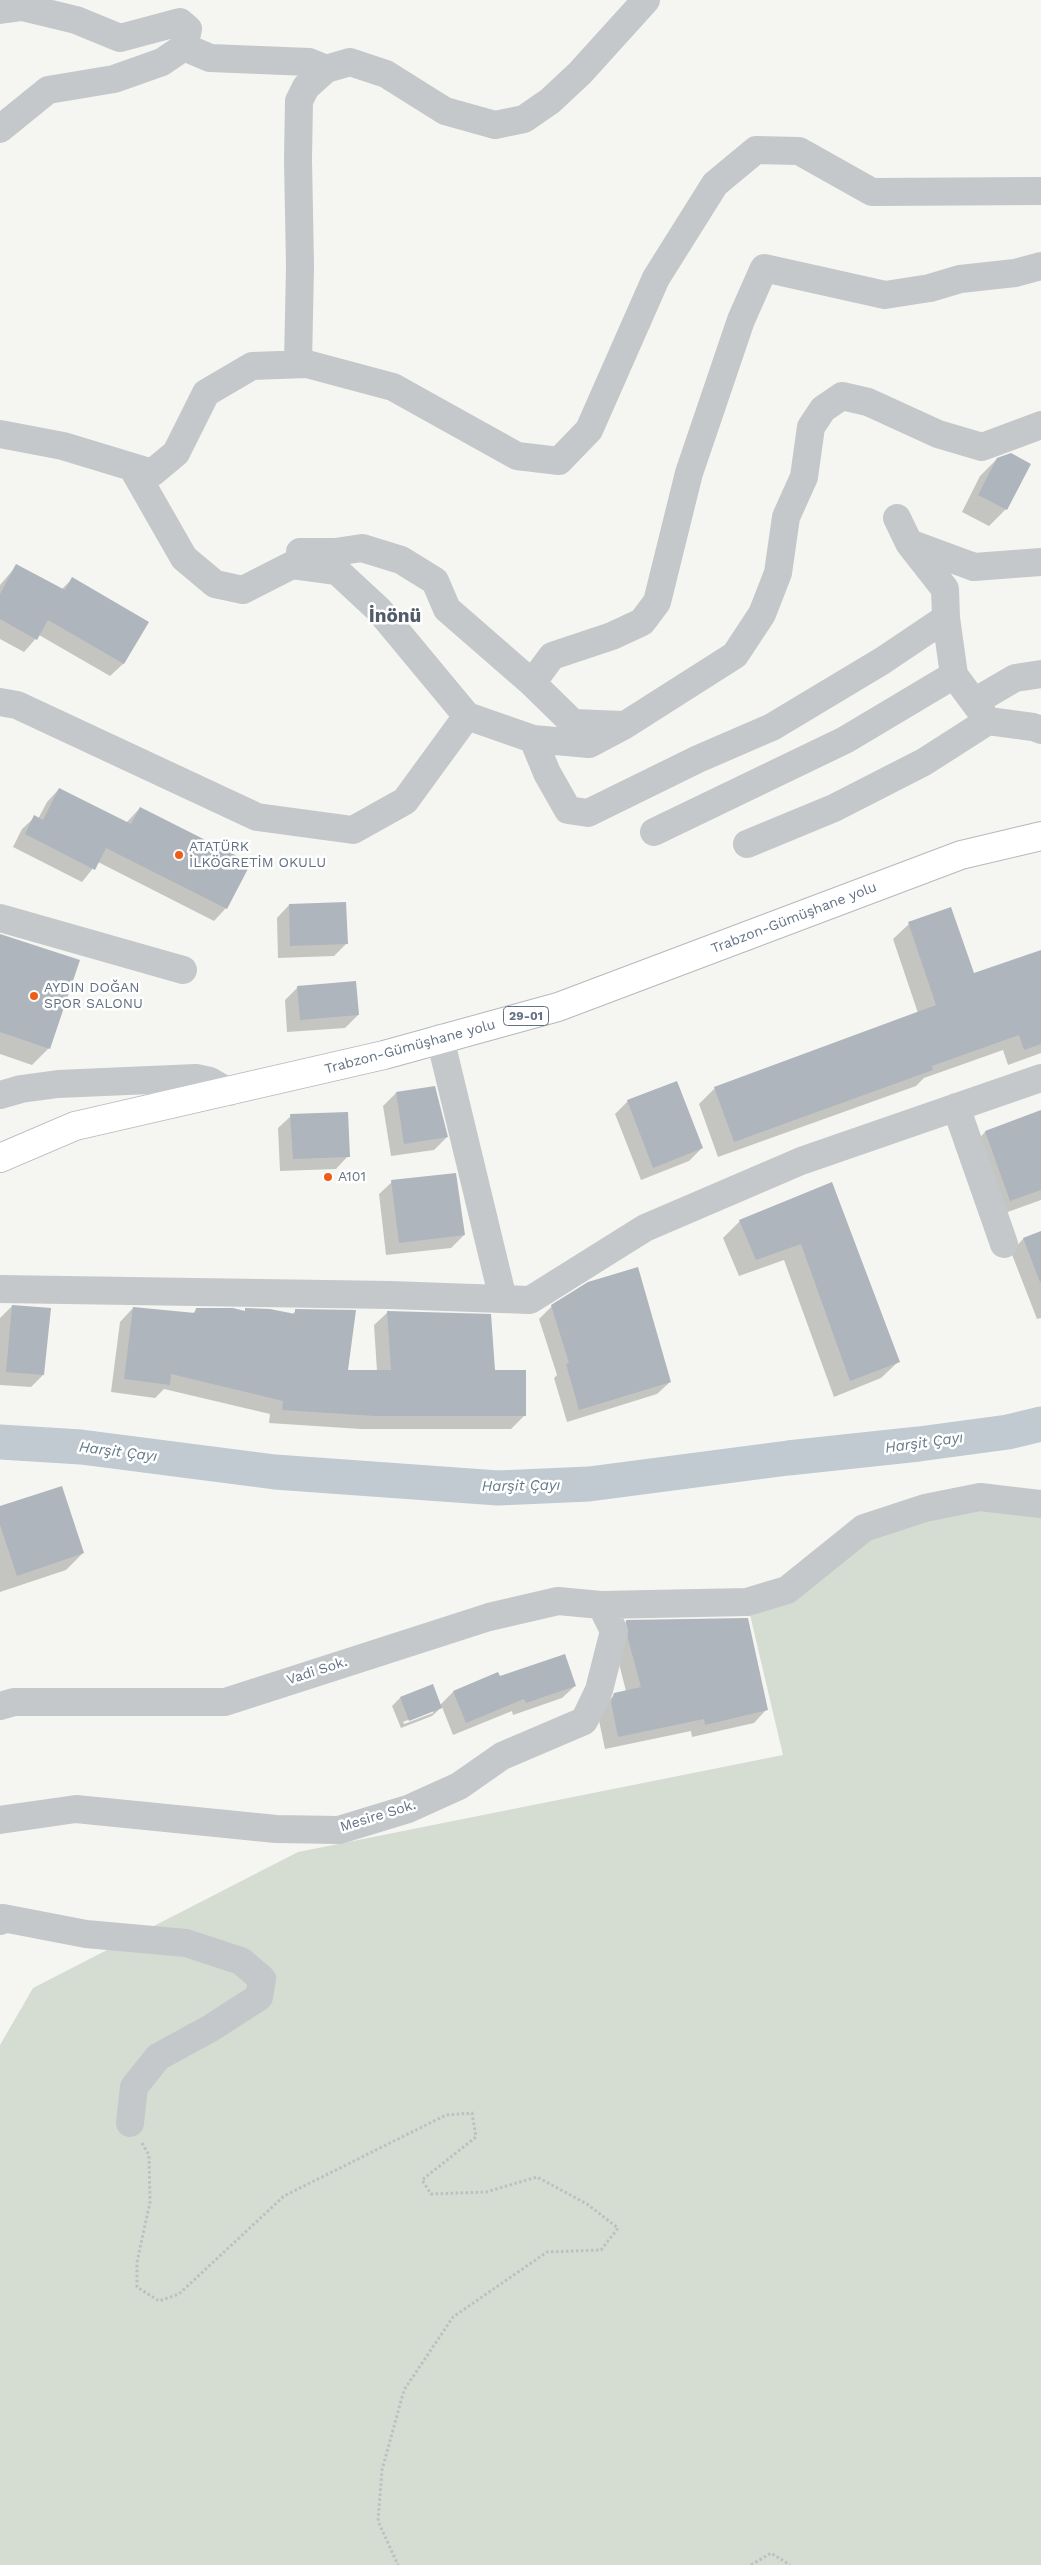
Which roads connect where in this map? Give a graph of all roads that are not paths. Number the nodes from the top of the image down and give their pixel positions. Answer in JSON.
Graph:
{"nodes":[{"id":1,"x":646,"y":0,"type":"edge"},
{"id":2,"x":0,"y":10,"type":"edge"},
{"id":3,"x":184,"y":47,"type":"junction"},
{"id":4,"x":326,"y":69,"type":"junction"},
{"id":5,"x":0,"y":128,"type":"edge"},
{"id":6,"x":1041,"y":192,"type":"edge"},
{"id":7,"x":1041,"y":266,"type":"edge"},
{"id":8,"x":298,"y":364,"type":"junction"},
{"id":9,"x":1041,"y":425,"type":"edge"},
{"id":10,"x":0,"y":434,"type":"edge"},
{"id":11,"x":132,"y":467,"type":"junction"},
{"id":12,"x":897,"y":518,"type":"dead end"},
{"id":13,"x":909,"y":543,"type":"junction"},
{"id":14,"x":1041,"y":562,"type":"edge"},
{"id":15,"x":292,"y":565,"type":"junction"},
{"id":16,"x":946,"y":618,"type":"junction"},
{"id":17,"x":1041,"y":674,"type":"edge"},
{"id":18,"x":954,"y":675,"type":"junction"},
{"id":19,"x":532,"y":683,"type":"junction"},
{"id":20,"x":0,"y":702,"type":"edge"},
{"id":21,"x":981,"y":712,"type":"junction"},
{"id":22,"x":467,"y":716,"type":"junction"},
{"id":23,"x":625,"y":725,"type":"junction"},
{"id":24,"x":1041,"y":730,"type":"edge"},
{"id":25,"x":533,"y":739,"type":"junction"},
{"id":26,"x":654,"y":832,"type":"dead end"},
{"id":27,"x":1041,"y":836,"type":"edge"},
{"id":28,"x":747,"y":844,"type":"dead end"},
{"id":29,"x":0,"y":918,"type":"edge"},
{"id":30,"x":183,"y":970,"type":"dead end"},
{"id":31,"x":440,"y":1038,"type":"junction"},
{"id":32,"x":1041,"y":1078,"type":"edge"},
{"id":33,"x":229,"y":1092,"type":"junction"},
{"id":34,"x":0,"y":1095,"type":"edge"},
{"id":35,"x":956,"y":1107,"type":"junction"},
{"id":36,"x":0,"y":1158,"type":"edge"},
{"id":37,"x":1004,"y":1244,"type":"dead end"},
{"id":38,"x":0,"y":1289,"type":"edge"},
{"id":39,"x":503,"y":1299,"type":"junction"},
{"id":40,"x":1041,"y":1504,"type":"edge"},
{"id":41,"x":601,"y":1605,"type":"junction"},
{"id":42,"x":0,"y":1706,"type":"edge"},
{"id":43,"x":0,"y":1820,"type":"edge"},
{"id":44,"x":0,"y":1921,"type":"edge"},
{"id":45,"x":130,"y":2123,"type":"road end"}],
"edges":[{"from":1,"to":4,"type":"street"},
{"from":2,"to":3,"type":"street"},
{"from":3,"to":4,"type":"street"},
{"from":3,"to":5,"type":"street"},
{"from":4,"to":8,"type":"street"},
{"from":6,"to":8,"type":"street"},
{"from":7,"to":19,"type":"street"},
{"from":8,"to":11,"type":"street"},
{"from":9,"to":23,"type":"street"},
{"from":10,"to":11,"type":"street"},
{"from":11,"to":15,"type":"street"},
{"from":12,"to":13,"type":"street"},
{"from":13,"to":14,"type":"street"},
{"from":13,"to":16,"type":"street"},
{"from":15,"to":19,"type":"street"},
{"from":15,"to":22,"type":"street"},
{"from":16,"to":18,"type":"street"},
{"from":16,"to":25,"type":"street"},
{"from":17,"to":21,"type":"street"},
{"from":18,"to":21,"type":"street"},
{"from":18,"to":26,"type":"street"},
{"from":19,"to":23,"type":"street"},
{"from":20,"to":22,"type":"street"},
{"from":21,"to":24,"type":"street"},
{"from":21,"to":28,"type":"street"},
{"from":22,"to":25,"type":"street"},
{"from":23,"to":25,"type":"street"},
{"from":27,"to":31,"type":"main road","name":"Trabzon-Gümüşhane yolu","number":"29-01"},
{"from":29,"to":30,"type":"street"},
{"from":31,"to":33,"type":"main road","name":"Trabzon-Gümüşhane yolu","number":"29-01"},
{"from":31,"to":39,"type":"street"},
{"from":32,"to":35,"type":"street"},
{"from":33,"to":34,"type":"street"},
{"from":33,"to":36,"type":"main road","name":"Trabzon-Gümüşhane yolu","number":"29-01"},
{"from":35,"to":37,"type":"street"},
{"from":35,"to":39,"type":"street"},
{"from":38,"to":39,"type":"street"},
{"from":40,"to":41,"type":"street","name":"Vadi Sok."},
{"from":41,"to":42,"type":"street","name":"Vadi Sok."},
{"from":41,"to":43,"type":"street","name":"Mesire Sok."},
{"from":44,"to":45,"type":"street"}]}
